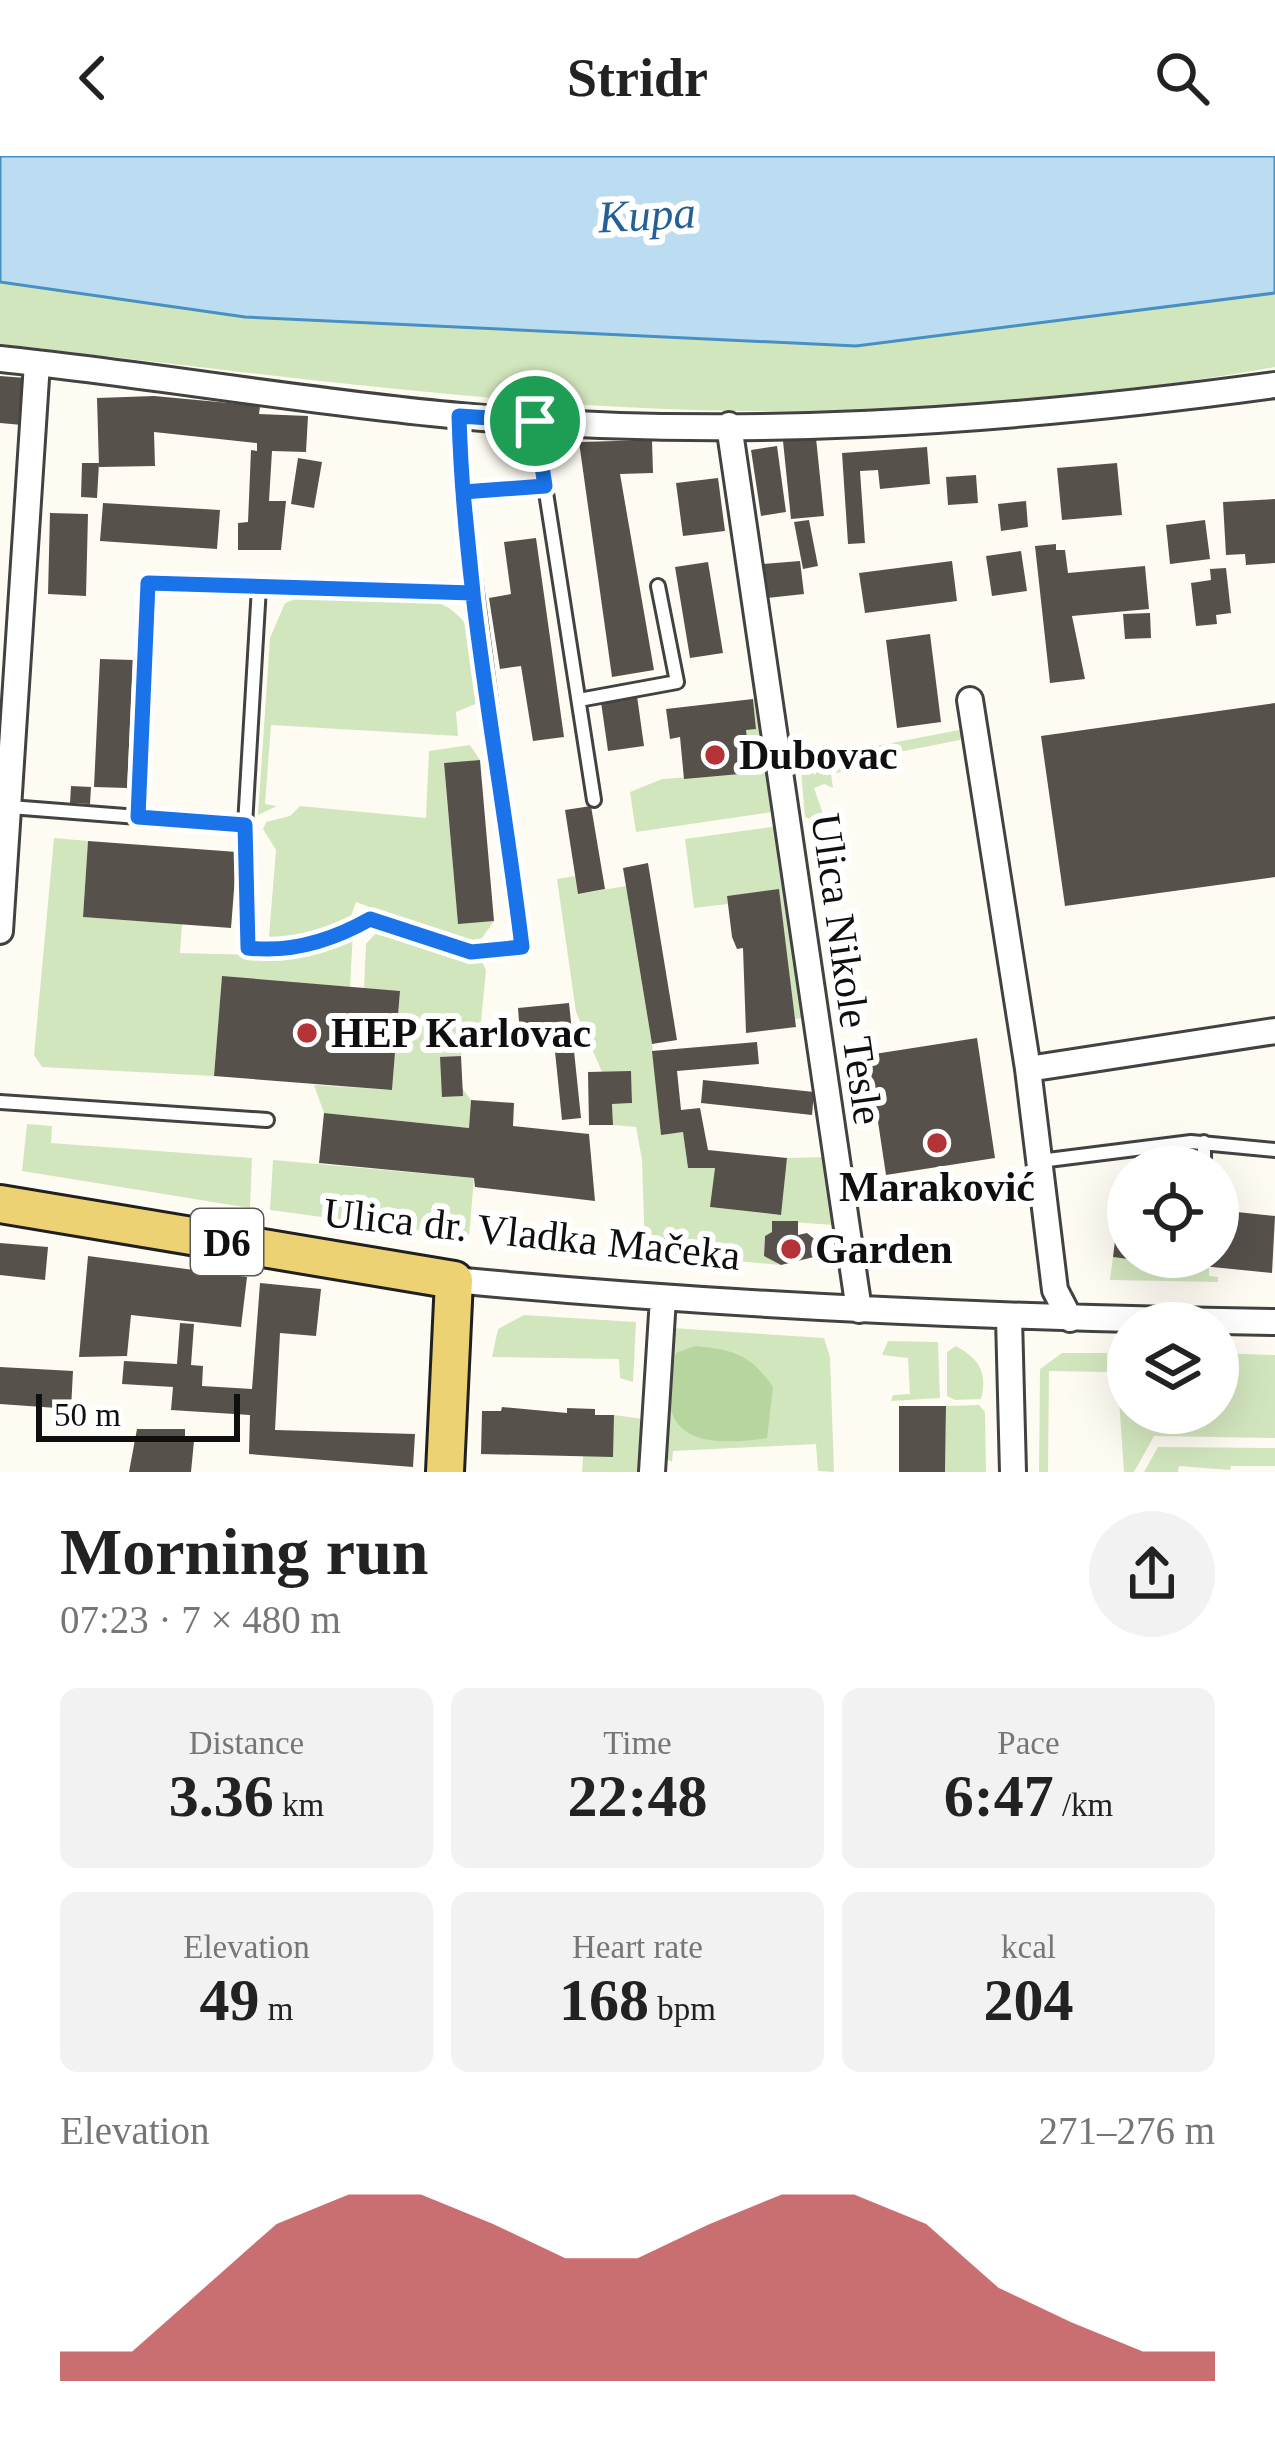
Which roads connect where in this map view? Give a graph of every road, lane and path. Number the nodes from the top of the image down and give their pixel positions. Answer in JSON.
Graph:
{"nodes":[{"id":1,"x":0,"y":359,"type":"edge"},
{"id":2,"x":37,"y":363,"type":"junction"},
{"id":3,"x":1275,"y":385,"type":"edge"},
{"id":4,"x":459,"y":416,"type":"junction"},
{"id":5,"x":535,"y":421,"type":"junction"},
{"id":6,"x":729,"y":425,"type":"junction"},
{"id":7,"x":545,"y":486,"type":"junction"},
{"id":8,"x":463,"y":492,"type":"junction"},
{"id":9,"x":658,"y":586,"type":"dead end"},
{"id":10,"x":259,"y":587,"type":"junction"},
{"id":11,"x":473,"y":593,"type":"junction"},
{"id":12,"x":579,"y":700,"type":"junction"},
{"id":13,"x":970,"y":700,"type":"dead end"},
{"id":14,"x":595,"y":800,"type":"dead end"},
{"id":15,"x":10,"y":807,"type":"junction"},
{"id":16,"x":138,"y":817,"type":"junction"},
{"id":17,"x":245,"y":825,"type":"junction"},
{"id":18,"x":0,"y":931,"type":"edge"},
{"id":19,"x":1275,"y":1031,"type":"edge"},
{"id":20,"x":1028,"y":1070,"type":"junction"},
{"id":21,"x":0,"y":1102,"type":"edge"},
{"id":22,"x":267,"y":1120,"type":"dead end"},
{"id":23,"x":1204,"y":1142,"type":"junction"},
{"id":24,"x":1204,"y":1146,"type":"edge"},
{"id":25,"x":1275,"y":1150,"type":"edge"},
{"id":26,"x":1040,"y":1161,"type":"junction"},
{"id":27,"x":0,"y":1204,"type":"edge"},
{"id":28,"x":454,"y":1280,"type":"junction"},
{"id":29,"x":663,"y":1298,"type":"junction"},
{"id":30,"x":859,"y":1310,"type":"junction"},
{"id":31,"x":1010,"y":1318,"type":"junction"},
{"id":32,"x":1070,"y":1319,"type":"junction"},
{"id":33,"x":1275,"y":1322,"type":"edge"},
{"id":34,"x":445,"y":1472,"type":"edge"},
{"id":35,"x":652,"y":1472,"type":"edge"},
{"id":36,"x":1013,"y":1472,"type":"edge"}],
"edges":[{"from":1,"to":2,"type":"street"},
{"from":2,"to":4,"type":"street"},
{"from":2,"to":15,"type":"street"},
{"from":3,"to":6,"type":"street"},
{"from":4,"to":5,"type":"street"},
{"from":4,"to":8,"type":"lane"},
{"from":5,"to":6,"type":"street"},
{"from":5,"to":7,"type":"lane"},
{"from":6,"to":30,"type":"street","name":"Ulica Nikole Tesle"},
{"from":7,"to":8,"type":"lane"},
{"from":7,"to":12,"type":"lane"},
{"from":8,"to":11,"type":"lane"},
{"from":9,"to":12,"type":"lane"},
{"from":10,"to":11,"type":"lane"},
{"from":10,"to":16,"type":"lane"},
{"from":10,"to":17,"type":"lane"},
{"from":11,"to":17,"type":"lane"},
{"from":12,"to":14,"type":"lane"},
{"from":13,"to":20,"type":"street"},
{"from":15,"to":16,"type":"lane"},
{"from":15,"to":18,"type":"street"},
{"from":16,"to":17,"type":"lane"},
{"from":19,"to":20,"type":"street"},
{"from":20,"to":26,"type":"street"},
{"from":21,"to":22,"type":"lane"},
{"from":23,"to":24,"type":"lane"},
{"from":23,"to":25,"type":"lane"},
{"from":23,"to":26,"type":"lane"},
{"from":26,"to":32,"type":"street"},
{"from":27,"to":28,"type":"main road","name":"Ulica dr. Vladka Mačeka","number":"D6"},
{"from":28,"to":29,"type":"street","name":"Ulica dr. Vladka Mačeka"},
{"from":28,"to":34,"type":"main road"},
{"from":29,"to":30,"type":"street","name":"Ulica dr. Vladka Mačeka"},
{"from":29,"to":35,"type":"street"},
{"from":30,"to":31,"type":"street","name":"Ulica dr. Vladka Mačeka"},
{"from":31,"to":32,"type":"street","name":"Ulica dr. Vladka Mačeka"},
{"from":31,"to":36,"type":"street"},
{"from":32,"to":33,"type":"street","name":"Ulica dr. Vladka Mačeka"}]}
